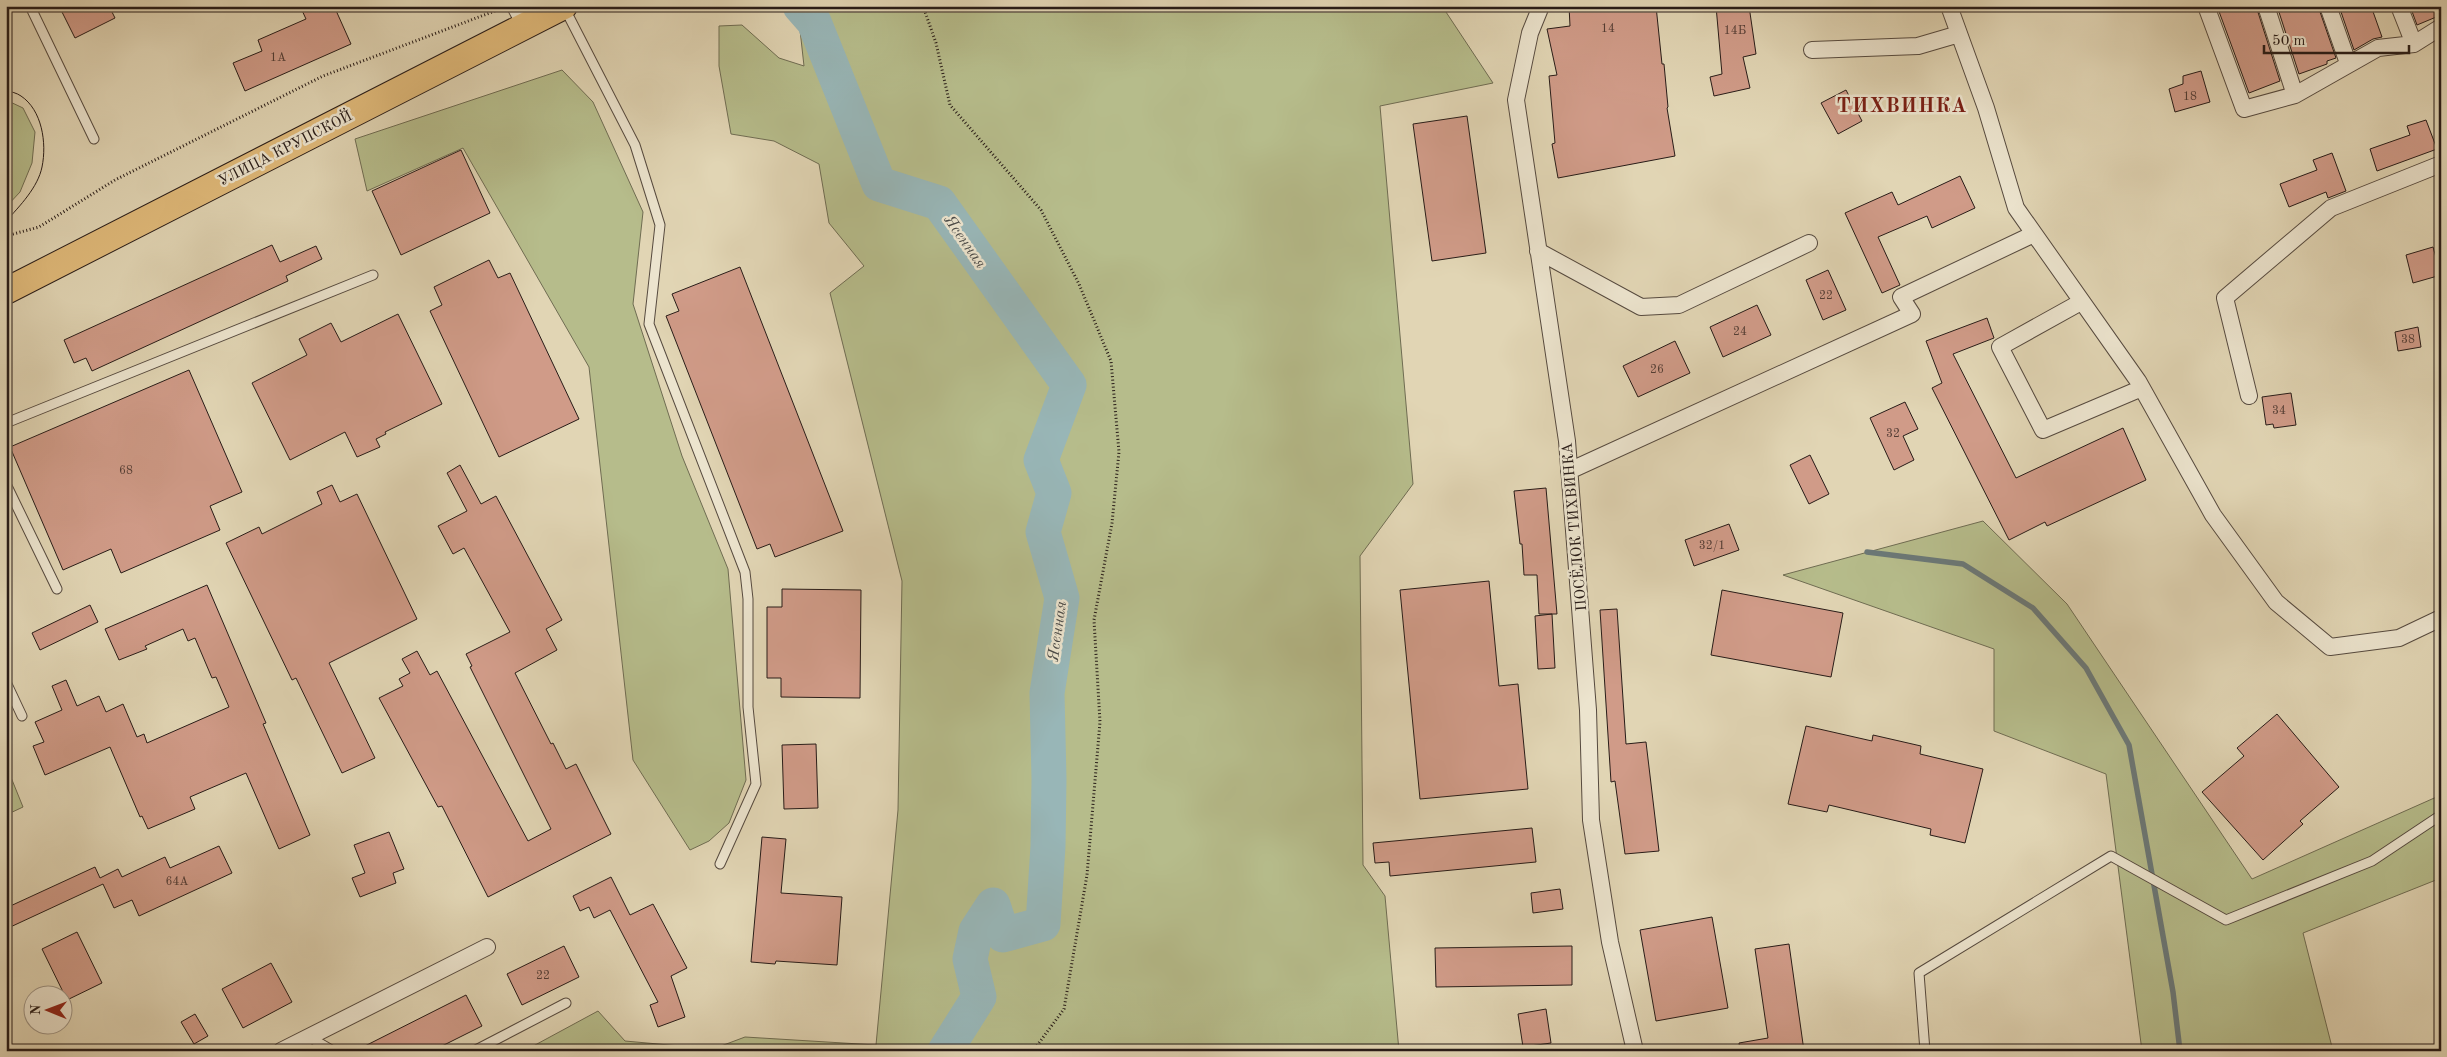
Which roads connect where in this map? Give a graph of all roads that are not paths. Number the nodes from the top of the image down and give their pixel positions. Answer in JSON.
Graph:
{"nodes":[{"id":1,"x":30,"y":6,"type":"edge"},
{"id":2,"x":564,"y":6,"type":"edge"},
{"id":3,"x":1541,"y":6,"type":"edge"},
{"id":4,"x":1950,"y":6,"type":"edge"},
{"id":5,"x":2206,"y":6,"type":"edge"},
{"id":6,"x":2266,"y":6,"type":"edge"},
{"id":7,"x":2328,"y":6,"type":"edge"},
{"id":8,"x":2398,"y":6,"type":"edge"},
{"id":9,"x":520,"y":16,"type":"edge"},
{"id":10,"x":2441,"y":26,"type":"edge"},
{"id":11,"x":1960,"y":34,"type":"junction"},
{"id":12,"x":2414,"y":44,"type":"junction"},
{"id":13,"x":1812,"y":50,"type":"dead end"},
{"id":14,"x":2348,"y":63,"type":"junction"},
{"id":15,"x":2294,"y":95,"type":"junction"},
{"id":16,"x":94,"y":138,"type":"dead end"},
{"id":17,"x":2441,"y":164,"type":"edge"},
{"id":18,"x":2034,"y":234,"type":"junction"},
{"id":19,"x":1808,"y":243,"type":"dead end"},
{"id":20,"x":1538,"y":251,"type":"junction"},
{"id":21,"x":373,"y":276,"type":"dead end"},
{"id":22,"x":6,"y":291,"type":"edge"},
{"id":23,"x":2081,"y":302,"type":"junction"},
{"id":24,"x":2142,"y":388,"type":"junction"},
{"id":25,"x":2249,"y":396,"type":"dead end"},
{"id":26,"x":6,"y":423,"type":"edge"},
{"id":27,"x":1570,"y":471,"type":"junction"},
{"id":28,"x":6,"y":484,"type":"edge"},
{"id":29,"x":57,"y":589,"type":"dead end"},
{"id":30,"x":2441,"y":618,"type":"edge"},
{"id":31,"x":6,"y":682,"type":"edge"},
{"id":32,"x":22,"y":716,"type":"dead end"},
{"id":33,"x":2441,"y":815,"type":"edge"},
{"id":34,"x":720,"y":864,"type":"dead end"},
{"id":35,"x":486,"y":946,"type":"dead end"},
{"id":36,"x":566,"y":1003,"type":"dead end"},
{"id":37,"x":308,"y":1037,"type":"junction"},
{"id":38,"x":281,"y":1051,"type":"edge"},
{"id":39,"x":333,"y":1051,"type":"edge"},
{"id":40,"x":474,"y":1051,"type":"edge"},
{"id":41,"x":1635,"y":1051,"type":"edge"},
{"id":42,"x":1925,"y":1051,"type":"edge"}],
"edges":[{"from":1,"to":16,"type":"lane"},
{"from":2,"to":9,"type":"main road","name":"УЛИЦА КРУПСКОЙ"},
{"from":2,"to":34,"type":"lane"},
{"from":3,"to":20,"type":"street","name":"ПОСЁЛОК ТИХВИНКА"},
{"from":4,"to":11,"type":"street"},
{"from":5,"to":15,"type":"street"},
{"from":6,"to":15,"type":"street"},
{"from":7,"to":14,"type":"street"},
{"from":8,"to":12,"type":"street"},
{"from":9,"to":22,"type":"main road","name":"УЛИЦА КРУПСКОЙ"},
{"from":10,"to":12,"type":"street"},
{"from":11,"to":13,"type":"street"},
{"from":11,"to":18,"type":"street"},
{"from":12,"to":14,"type":"street"},
{"from":14,"to":15,"type":"street"},
{"from":17,"to":25,"type":"street"},
{"from":18,"to":23,"type":"street"},
{"from":18,"to":27,"type":"street"},
{"from":19,"to":20,"type":"street"},
{"from":20,"to":27,"type":"street","name":"ПОСЁЛОК ТИХВИНКА"},
{"from":21,"to":26,"type":"lane"},
{"from":23,"to":24,"type":"street"},
{"from":23,"to":24,"type":"street"},
{"from":24,"to":30,"type":"street"},
{"from":27,"to":41,"type":"street","name":"ПОСЁЛОК ТИХВИНКА"},
{"from":28,"to":29,"type":"lane"},
{"from":31,"to":32,"type":"lane"},
{"from":33,"to":42,"type":"lane"},
{"from":35,"to":37,"type":"street"},
{"from":36,"to":40,"type":"lane"},
{"from":37,"to":38,"type":"street"},
{"from":37,"to":39,"type":"lane"}]}
